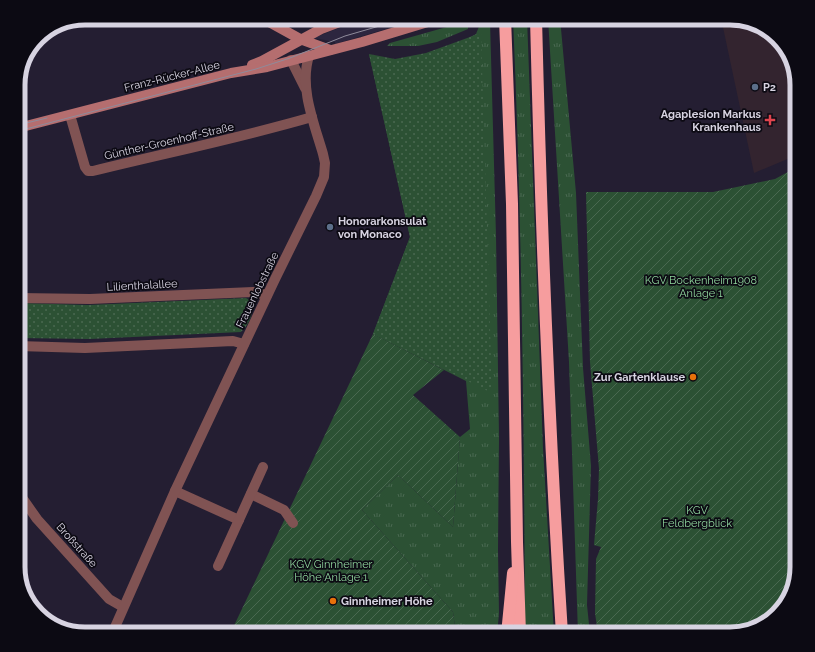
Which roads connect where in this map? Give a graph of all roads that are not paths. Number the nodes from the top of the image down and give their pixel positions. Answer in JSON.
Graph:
{"nodes":[{"id":1,"x":276,"y":25,"type":"edge"},
{"id":2,"x":279,"y":25,"type":"edge"},
{"id":3,"x":331,"y":25,"type":"edge"},
{"id":4,"x":419,"y":25,"type":"edge"},
{"id":5,"x":505,"y":25,"type":"edge"},
{"id":6,"x":536,"y":25,"type":"edge"},
{"id":7,"x":300,"y":39,"type":"junction"},
{"id":8,"x":286,"y":47,"type":"junction"},
{"id":9,"x":332,"y":50,"type":"junction"},
{"id":10,"x":309,"y":56,"type":"junction"},
{"id":11,"x":291,"y":60,"type":"junction"},
{"id":12,"x":231,"y":73,"type":"junction"},
{"id":13,"x":307,"y":94,"type":"junction"},
{"id":14,"x":70,"y":115,"type":"junction"},
{"id":15,"x":312,"y":117,"type":"junction"},
{"id":16,"x":25,"y":126,"type":"edge"},
{"id":17,"x":267,"y":295,"type":"junction"},
{"id":18,"x":25,"y":298,"type":"edge"},
{"id":19,"x":244,"y":344,"type":"junction"},
{"id":20,"x":25,"y":346,"type":"edge"},
{"id":21,"x":263,"y":467,"type":"dead end"},
{"id":22,"x":175,"y":491,"type":"junction"},
{"id":23,"x":251,"y":494,"type":"junction"},
{"id":24,"x":25,"y":502,"type":"edge"},
{"id":25,"x":239,"y":520,"type":"junction"},
{"id":26,"x":293,"y":523,"type":"dead end"},
{"id":27,"x":517,"y":542,"type":"junction"},
{"id":28,"x":218,"y":566,"type":"dead end"},
{"id":29,"x":123,"y":607,"type":"junction"},
{"id":30,"x":115,"y":627,"type":"edge"},
{"id":31,"x":508,"y":627,"type":"edge"},
{"id":32,"x":520,"y":627,"type":"edge"},
{"id":33,"x":562,"y":627,"type":"edge"}],
"edges":[{"from":1,"to":8,"type":"street"},
{"from":2,"to":7,"type":"street"},
{"from":3,"to":7,"type":"street"},
{"from":4,"to":9,"type":"street","name":"Franz-Rücker-Allee"},
{"from":5,"to":27,"type":"highway"},
{"from":6,"to":33,"type":"highway"},
{"from":7,"to":8,"type":"street"},
{"from":7,"to":9,"type":"street"},
{"from":8,"to":11,"type":"street"},
{"from":8,"to":12,"type":"street"},
{"from":9,"to":10,"type":"street","name":"Franz-Rücker-Allee"},
{"from":10,"to":11,"type":"street","name":"Franz-Rücker-Allee"},
{"from":10,"to":13,"type":"street","name":"Frauenlobstraße"},
{"from":11,"to":12,"type":"street","name":"Franz-Rücker-Allee"},
{"from":11,"to":13,"type":"street","name":"Frauenlobstraße"},
{"from":12,"to":14,"type":"street","name":"Franz-Rücker-Allee"},
{"from":13,"to":15,"type":"street","name":"Frauenlobstraße"},
{"from":14,"to":15,"type":"street","name":"Günther-Groenhoff-Straße"},
{"from":14,"to":16,"type":"street","name":"Franz-Rücker-Allee"},
{"from":15,"to":17,"type":"street","name":"Frauenlobstraße"},
{"from":17,"to":18,"type":"street","name":"Lilienthalallee"},
{"from":17,"to":19,"type":"street","name":"Frauenlobstraße"},
{"from":19,"to":20,"type":"street"},
{"from":19,"to":22,"type":"street","name":"Frauenlobstraße"},
{"from":21,"to":23,"type":"street"},
{"from":22,"to":25,"type":"street"},
{"from":22,"to":29,"type":"street","name":"Frauenlobstraße"},
{"from":23,"to":25,"type":"street"},
{"from":23,"to":26,"type":"street"},
{"from":24,"to":29,"type":"street","name":"Broßstraße"},
{"from":25,"to":28,"type":"street"},
{"from":27,"to":31,"type":"highway"},
{"from":27,"to":32,"type":"highway"},
{"from":29,"to":30,"type":"street","name":"Frauenlobstraße"}]}
